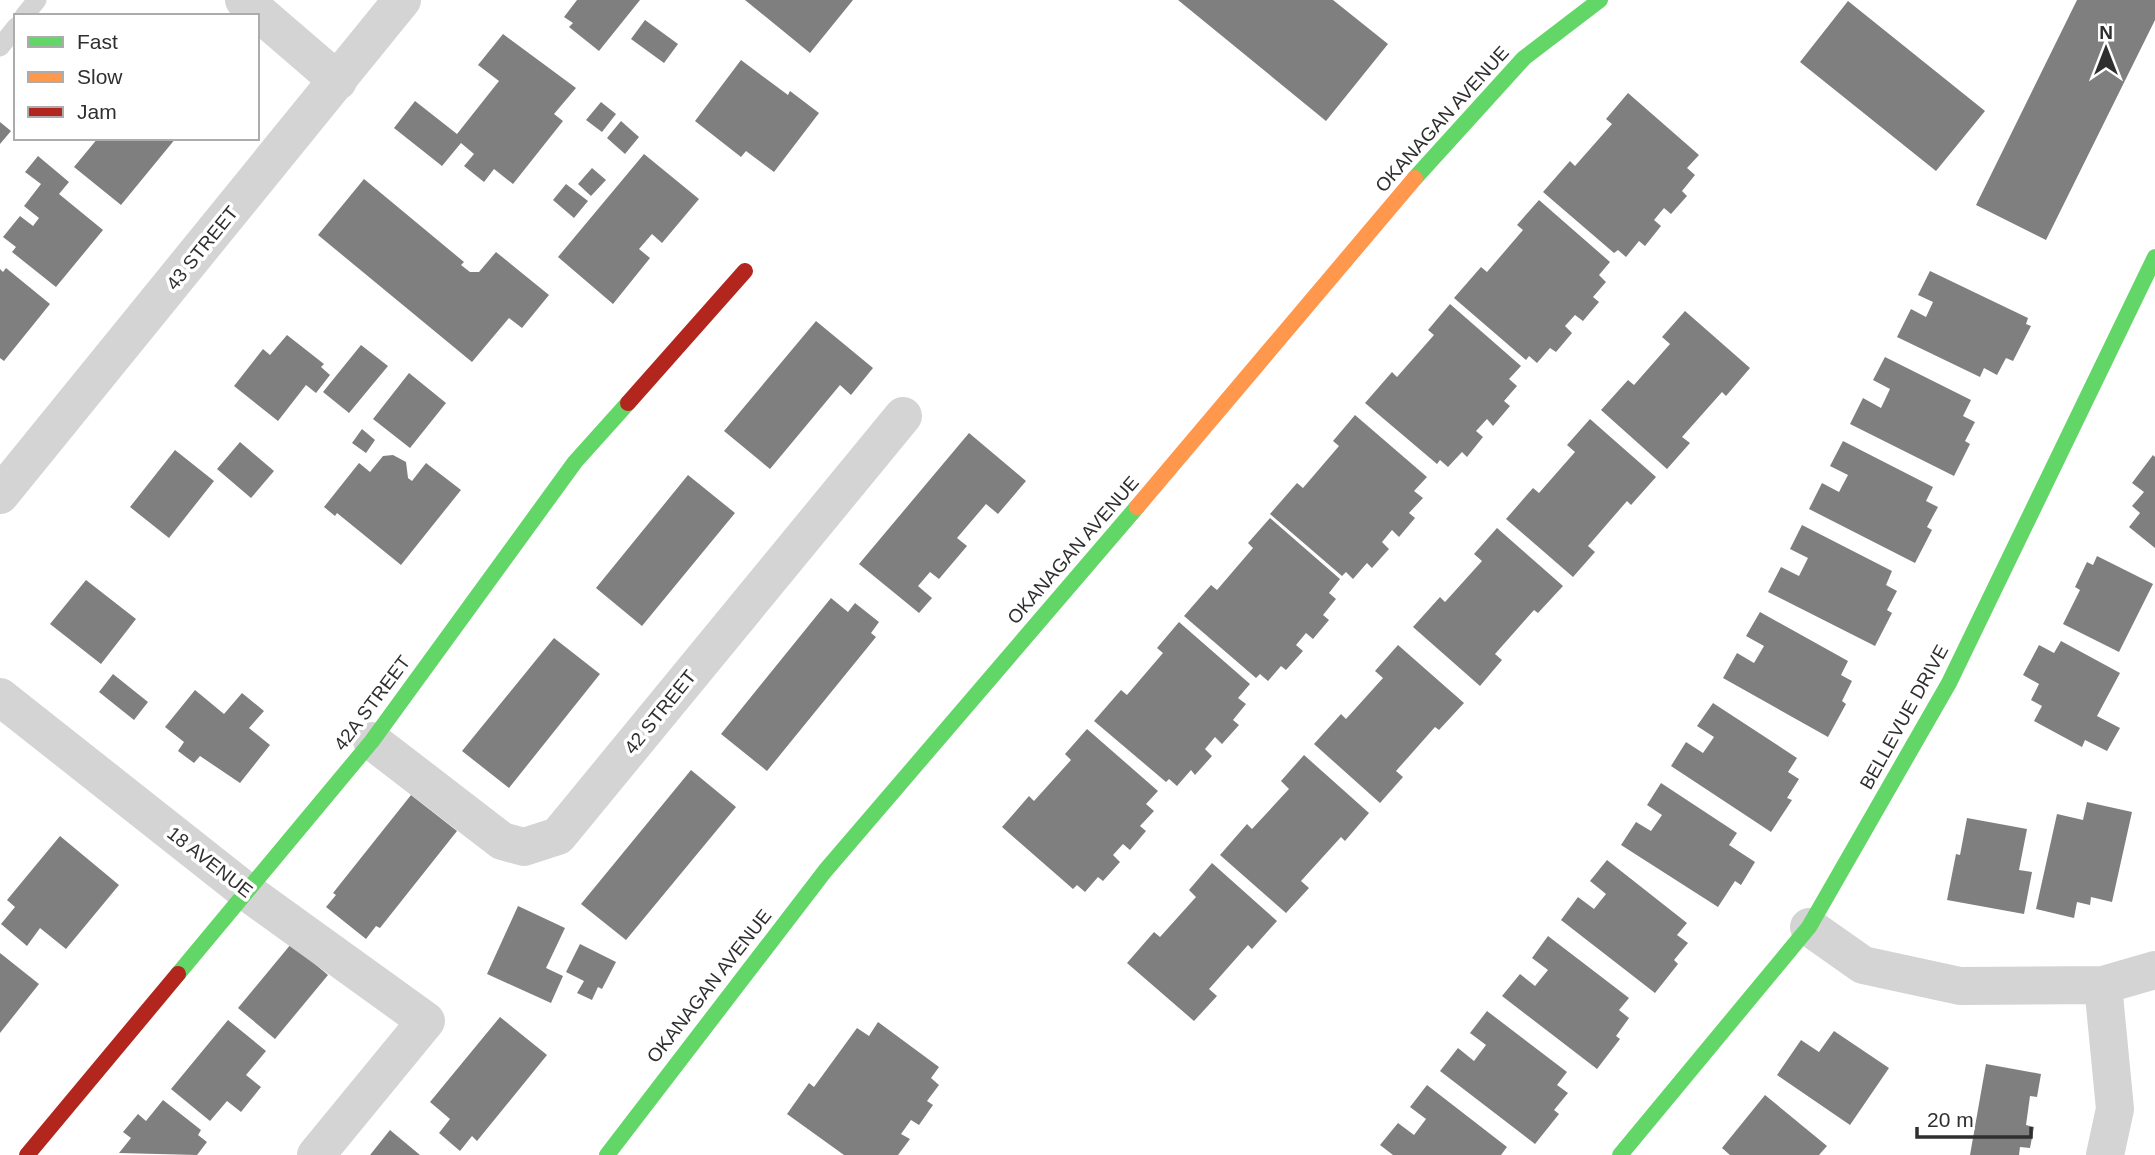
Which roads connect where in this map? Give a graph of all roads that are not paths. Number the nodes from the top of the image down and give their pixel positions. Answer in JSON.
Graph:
{"nodes":[{"id":1,"x":37,"y":0,"type":"edge"},
{"id":2,"x":244,"y":0,"type":"edge"},
{"id":3,"x":402,"y":0,"type":"edge"},
{"id":4,"x":1600,"y":0,"type":"edge"},
{"id":5,"x":26,"y":14,"type":"edge"},
{"id":6,"x":14,"y":30,"type":"edge"},
{"id":7,"x":0,"y":47,"type":"edge"},
{"id":8,"x":338,"y":81,"type":"junction"},
{"id":9,"x":2155,"y":257,"type":"edge"},
{"id":10,"x":745,"y":271,"type":"dead end"},
{"id":11,"x":903,"y":416,"type":"dead end"},
{"id":12,"x":0,"y":495,"type":"edge"},
{"id":13,"x":0,"y":697,"type":"edge"},
{"id":14,"x":372,"y":741,"type":"junction"},
{"id":15,"x":247,"y":892,"type":"junction"},
{"id":16,"x":1809,"y":926,"type":"junction"},
{"id":17,"x":2155,"y":970,"type":"edge"},
{"id":18,"x":2102,"y":985,"type":"junction"},
{"id":19,"x":27,"y":1155,"type":"edge"},
{"id":20,"x":316,"y":1155,"type":"edge"},
{"id":21,"x":607,"y":1155,"type":"edge"},
{"id":22,"x":1620,"y":1155,"type":"edge"},
{"id":23,"x":2105,"y":1155,"type":"edge"}],
"edges":[{"from":1,"to":5,"type":"lane"},
{"from":2,"to":8,"type":"street"},
{"from":3,"to":8,"type":"street","name":"43 STREET"},
{"from":4,"to":21,"type":"street","name":"OKANAGAN AVENUE"},
{"from":6,"to":7,"type":"lane"},
{"from":8,"to":12,"type":"street","name":"43 STREET"},
{"from":9,"to":16,"type":"street","name":"BELLEVUE DRIVE"},
{"from":10,"to":14,"type":"street","name":"42A STREET"},
{"from":11,"to":14,"type":"street","name":"42 STREET"},
{"from":13,"to":15,"type":"street","name":"18 AVENUE"},
{"from":14,"to":15,"type":"street","name":"42A STREET"},
{"from":15,"to":19,"type":"street","name":"42A STREET"},
{"from":15,"to":20,"type":"street","name":"18 AVENUE"},
{"from":16,"to":18,"type":"street"},
{"from":16,"to":22,"type":"street","name":"BELLEVUE DRIVE"},
{"from":17,"to":18,"type":"street"},
{"from":18,"to":23,"type":"street"}]}
